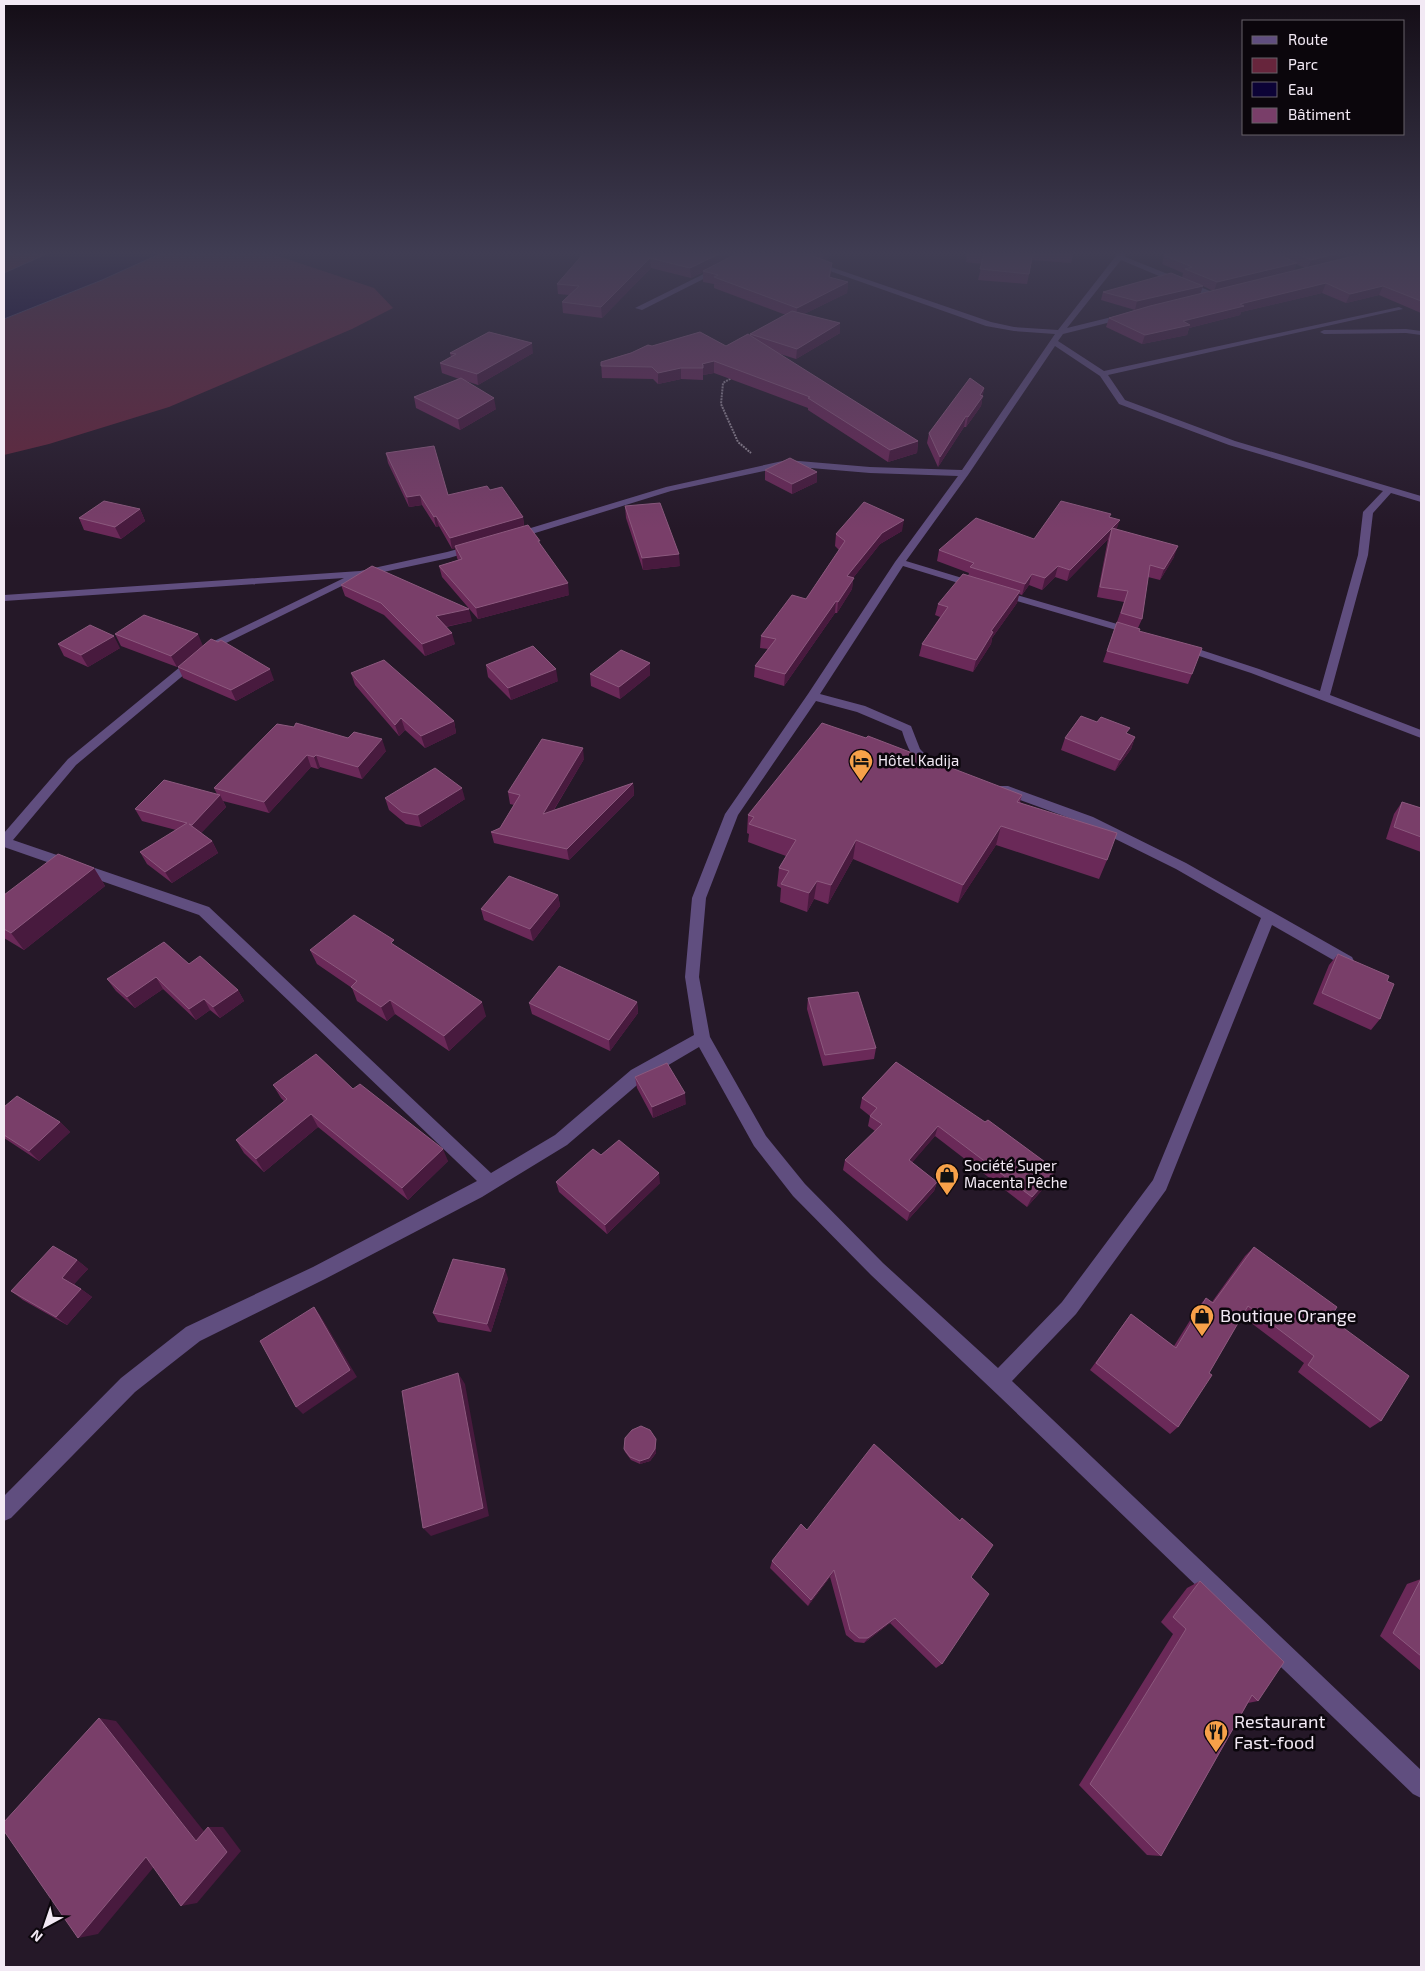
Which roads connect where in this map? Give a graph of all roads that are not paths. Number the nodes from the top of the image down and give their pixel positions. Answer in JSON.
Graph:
{"nodes":[{"id":1,"x":1052,"y":344,"type":"edge"},
{"id":2,"x":1066,"y":344,"type":"edge"},
{"id":3,"x":1238,"y":344,"type":"edge"},
{"id":4,"x":1103,"y":374,"type":"junction"},
{"id":5,"x":965,"y":474,"type":"junction"},
{"id":6,"x":1389,"y":490,"type":"junction"},
{"id":7,"x":1421,"y":499,"type":"edge"},
{"id":8,"x":506,"y":538,"type":"edge"},
{"id":9,"x":487,"y":544,"type":"edge"},
{"id":10,"x":900,"y":562,"type":"junction"},
{"id":11,"x":360,"y":574,"type":"junction"},
{"id":12,"x":4,"y":598,"type":"edge"},
{"id":13,"x":1148,"y":636,"type":"edge"},
{"id":14,"x":1175,"y":645,"type":"edge"},
{"id":15,"x":813,"y":696,"type":"junction"},
{"id":16,"x":1324,"y":697,"type":"junction"},
{"id":17,"x":1421,"y":734,"type":"edge"},
{"id":18,"x":942,"y":770,"type":"edge"},
{"id":19,"x":987,"y":782,"type":"edge"},
{"id":20,"x":4,"y":842,"type":"edge"},
{"id":21,"x":1269,"y":916,"type":"junction"},
{"id":22,"x":1347,"y":961,"type":"edge"},
{"id":23,"x":702,"y":1038,"type":"junction"},
{"id":24,"x":489,"y":1182,"type":"junction"},
{"id":25,"x":998,"y":1382,"type":"junction"},
{"id":26,"x":4,"y":1511,"type":"edge"},
{"id":27,"x":1421,"y":1786,"type":"edge"}],
"edges":[{"from":1,"to":5,"type":"street"},
{"from":2,"to":4,"type":"street"},
{"from":3,"to":4,"type":"street"},
{"from":4,"to":6,"type":"street"},
{"from":5,"to":8,"type":"street"},
{"from":5,"to":10,"type":"street"},
{"from":6,"to":7,"type":"street"},
{"from":6,"to":16,"type":"street"},
{"from":9,"to":11,"type":"street"},
{"from":10,"to":13,"type":"street"},
{"from":10,"to":15,"type":"street"},
{"from":11,"to":12,"type":"street"},
{"from":11,"to":20,"type":"street"},
{"from":14,"to":16,"type":"street"},
{"from":15,"to":18,"type":"street"},
{"from":15,"to":23,"type":"street"},
{"from":16,"to":17,"type":"street"},
{"from":19,"to":21,"type":"street"},
{"from":20,"to":24,"type":"street"},
{"from":21,"to":22,"type":"street"},
{"from":21,"to":25,"type":"street"},
{"from":23,"to":24,"type":"street"},
{"from":23,"to":25,"type":"street"},
{"from":24,"to":26,"type":"street"},
{"from":25,"to":27,"type":"street"}]}
